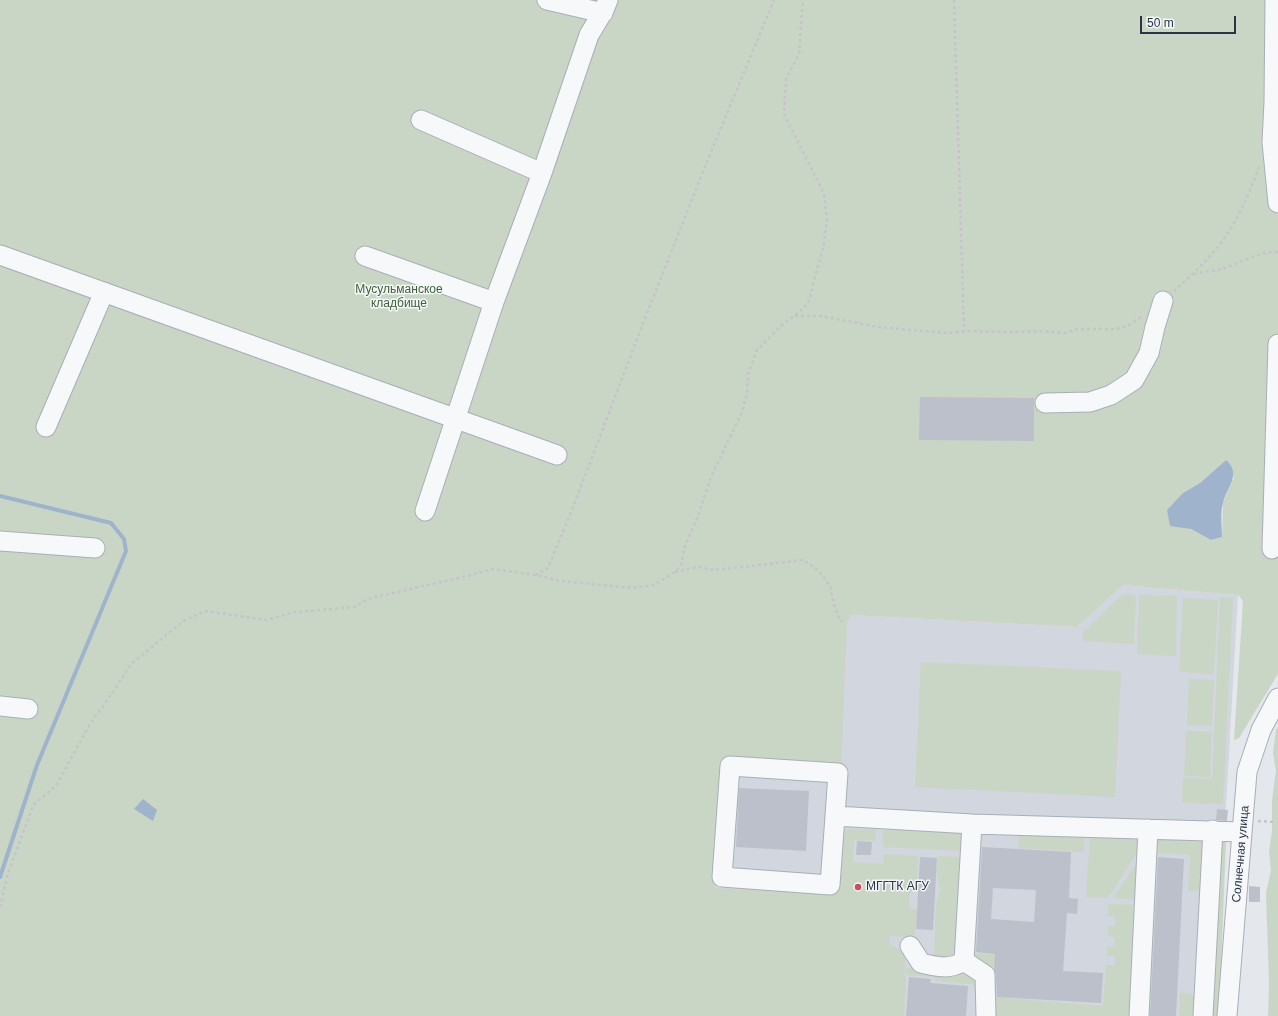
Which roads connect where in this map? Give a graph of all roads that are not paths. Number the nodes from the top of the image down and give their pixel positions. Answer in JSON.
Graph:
{"nodes":[{"id":1,"x":547,"y":0,"type":"edge"},
{"id":2,"x":1275,"y":0,"type":"edge"},
{"id":3,"x":600,"y":4,"type":"edge"},
{"id":4,"x":421,"y":120,"type":"dead end"},
{"id":5,"x":542,"y":173,"type":"junction"},
{"id":6,"x":1278,"y":203,"type":"edge"},
{"id":7,"x":0,"y":255,"type":"edge"},
{"id":8,"x":365,"y":256,"type":"dead end"},
{"id":9,"x":104,"y":292,"type":"junction"},
{"id":10,"x":1163,"y":301,"type":"road end"},
{"id":11,"x":494,"y":302,"type":"junction"},
{"id":12,"x":1278,"y":344,"type":"edge"},
{"id":13,"x":1045,"y":403,"type":"dead end"},
{"id":14,"x":456,"y":419,"type":"junction"},
{"id":15,"x":46,"y":427,"type":"dead end"},
{"id":16,"x":557,"y":455,"type":"dead end"},
{"id":17,"x":425,"y":511,"type":"dead end"},
{"id":18,"x":0,"y":541,"type":"edge"},
{"id":19,"x":96,"y":548,"type":"dead end"},
{"id":20,"x":1272,"y":549,"type":"dead end"},
{"id":21,"x":1278,"y":698,"type":"edge"},
{"id":22,"x":0,"y":706,"type":"edge"},
{"id":23,"x":28,"y":709,"type":"dead end"},
{"id":24,"x":835,"y":816,"type":"junction"},
{"id":25,"x":972,"y":824,"type":"junction"},
{"id":26,"x":1248,"y":826,"type":"junction"},
{"id":27,"x":1148,"y":829,"type":"junction"},
{"id":28,"x":1213,"y":830,"type":"junction"},
{"id":29,"x":910,"y":946,"type":"dead end"},
{"id":30,"x":964,"y":961,"type":"junction"},
{"id":31,"x":986,"y":1016,"type":"edge"},
{"id":32,"x":1139,"y":1016,"type":"edge"},
{"id":33,"x":1203,"y":1016,"type":"edge"},
{"id":34,"x":1227,"y":1016,"type":"edge"}],
"edges":[{"from":1,"to":3,"type":"street"},
{"from":2,"to":6,"type":"street"},
{"from":3,"to":5,"type":"street"},
{"from":4,"to":5,"type":"street"},
{"from":5,"to":11,"type":"street"},
{"from":7,"to":9,"type":"street"},
{"from":8,"to":11,"type":"street"},
{"from":9,"to":14,"type":"street"},
{"from":9,"to":15,"type":"street"},
{"from":10,"to":13,"type":"street"},
{"from":11,"to":14,"type":"street"},
{"from":12,"to":20,"type":"street"},
{"from":14,"to":16,"type":"street"},
{"from":14,"to":17,"type":"street"},
{"from":18,"to":19,"type":"street"},
{"from":21,"to":26,"type":"street","name":"Солнечная улица"},
{"from":22,"to":23,"type":"street"},
{"from":24,"to":24,"type":"street"},
{"from":24,"to":25,"type":"street"},
{"from":25,"to":27,"type":"street"},
{"from":25,"to":30,"type":"street"},
{"from":26,"to":28,"type":"street"},
{"from":26,"to":34,"type":"street","name":"Солнечная улица"},
{"from":27,"to":28,"type":"street"},
{"from":27,"to":32,"type":"street"},
{"from":28,"to":33,"type":"street"},
{"from":29,"to":30,"type":"street"},
{"from":30,"to":31,"type":"street"}]}
